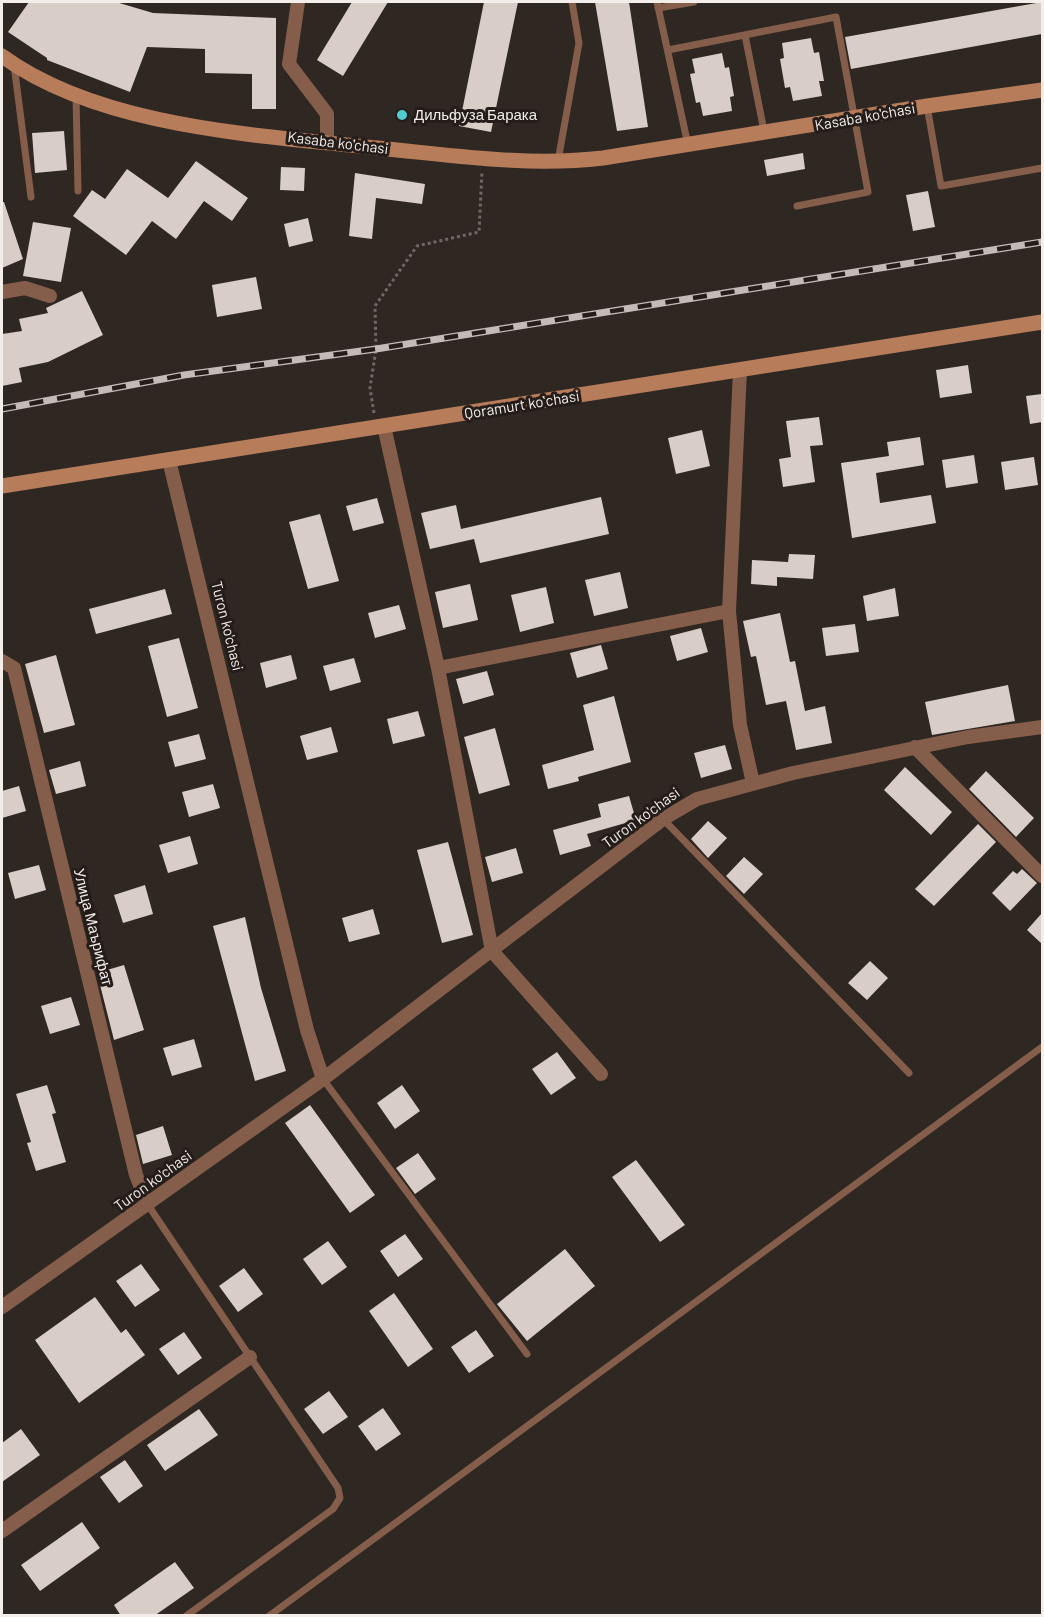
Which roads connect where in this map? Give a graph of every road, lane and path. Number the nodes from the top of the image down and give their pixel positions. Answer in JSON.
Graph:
{"nodes":[{"id":1,"x":298,"y":2,"type":"edge"},
{"id":2,"x":572,"y":2,"type":"edge"},
{"id":3,"x":694,"y":2,"type":"edge"},
{"id":4,"x":657,"y":5,"type":"edge"},
{"id":5,"x":746,"y":35,"type":"junction"},
{"id":6,"x":668,"y":50,"type":"junction"},
{"id":7,"x":8,"y":60,"type":"edge"},
{"id":8,"x":1042,"y":90,"type":"edge"},
{"id":9,"x":76,"y":95,"type":"junction"},
{"id":10,"x":927,"y":106,"type":"junction"},
{"id":11,"x":854,"y":119,"type":"junction"},
{"id":12,"x":765,"y":134,"type":"junction"},
{"id":13,"x":327,"y":142,"type":"junction"},
{"id":14,"x":688,"y":146,"type":"junction"},
{"id":15,"x":483,"y":159,"type":"junction"},
{"id":16,"x":558,"y":162,"type":"junction"},
{"id":17,"x":1042,"y":168,"type":"edge"},
{"id":18,"x":78,"y":191,"type":"dead end"},
{"id":19,"x":31,"y":197,"type":"dead end"},
{"id":20,"x":797,"y":206,"type":"dead end"},
{"id":21,"x":2,"y":292,"type":"edge"},
{"id":22,"x":50,"y":296,"type":"dead end"},
{"id":23,"x":1042,"y":314,"type":"edge"},
{"id":24,"x":1042,"y":322,"type":"edge"},
{"id":25,"x":740,"y":370,"type":"junction"},
{"id":26,"x":380,"y":423,"type":"junction"},
{"id":27,"x":170,"y":460,"type":"junction"},
{"id":28,"x":2,"y":478,"type":"edge"},
{"id":29,"x":2,"y":486,"type":"edge"},
{"id":30,"x":729,"y":611,"type":"junction"},
{"id":31,"x":2,"y":661,"type":"edge"},
{"id":32,"x":438,"y":668,"type":"junction"},
{"id":33,"x":1042,"y":727,"type":"edge"},
{"id":34,"x":915,"y":747,"type":"junction"},
{"id":35,"x":753,"y":783,"type":"junction"},
{"id":36,"x":663,"y":819,"type":"junction"},
{"id":37,"x":1042,"y":876,"type":"edge"},
{"id":38,"x":492,"y":951,"type":"junction"},
{"id":39,"x":1042,"y":1047,"type":"edge"},
{"id":40,"x":909,"y":1072,"type":"dead end"},
{"id":41,"x":601,"y":1074,"type":"dead end"},
{"id":42,"x":323,"y":1079,"type":"junction"},
{"id":43,"x":148,"y":1205,"type":"junction"},
{"id":44,"x":2,"y":1307,"type":"edge"},
{"id":45,"x":527,"y":1354,"type":"dead end"},
{"id":46,"x":250,"y":1357,"type":"junction"},
{"id":47,"x":2,"y":1532,"type":"edge"},
{"id":48,"x":186,"y":1616,"type":"edge"},
{"id":49,"x":269,"y":1616,"type":"edge"}],
"edges":[{"from":1,"to":13,"type":"street"},
{"from":2,"to":16,"type":"lane"},
{"from":3,"to":4,"type":"lane"},
{"from":4,"to":6,"type":"lane"},
{"from":5,"to":6,"type":"lane"},
{"from":5,"to":11,"type":"lane"},
{"from":5,"to":12,"type":"lane"},
{"from":6,"to":14,"type":"lane"},
{"from":7,"to":9,"type":"main road","name":"Kasaba ko'chasi"},
{"from":7,"to":19,"type":"lane"},
{"from":8,"to":10,"type":"main road","name":"Kasaba ko'chasi"},
{"from":9,"to":13,"type":"main road","name":"Kasaba ko'chasi"},
{"from":9,"to":18,"type":"lane"},
{"from":10,"to":11,"type":"main road","name":"Kasaba ko'chasi"},
{"from":10,"to":17,"type":"lane"},
{"from":11,"to":12,"type":"main road","name":"Kasaba ko'chasi"},
{"from":11,"to":20,"type":"lane"},
{"from":12,"to":14,"type":"main road","name":"Kasaba ko'chasi"},
{"from":13,"to":15,"type":"main road","name":"Kasaba ko'chasi"},
{"from":14,"to":16,"type":"main road","name":"Kasaba ko'chasi"},
{"from":15,"to":16,"type":"main road","name":"Kasaba ko'chasi"},
{"from":15,"to":26,"type":"path"},
{"from":21,"to":22,"type":"street"},
{"from":23,"to":26,"type":"main road","name":"Qoramurt koʻchasi"},
{"from":24,"to":25,"type":"main road","name":"Qoramurt koʻchasi"},
{"from":25,"to":26,"type":"main road","name":"Qoramurt koʻchasi"},
{"from":25,"to":30,"type":"street"},
{"from":26,"to":27,"type":"main road","name":"Qoramurt koʻchasi"},
{"from":26,"to":28,"type":"main road","name":"Qoramurt koʻchasi"},
{"from":26,"to":32,"type":"street"},
{"from":27,"to":29,"type":"main road","name":"Qoramurt koʻchasi"},
{"from":27,"to":42,"type":"street","name":"Turon ko'chasi"},
{"from":30,"to":32,"type":"street"},
{"from":30,"to":35,"type":"street"},
{"from":31,"to":43,"type":"street","name":"Улица Маърифат"},
{"from":32,"to":38,"type":"street"},
{"from":33,"to":34,"type":"street","name":"Turon ko'chasi"},
{"from":34,"to":35,"type":"street","name":"Turon ko'chasi"},
{"from":34,"to":37,"type":"street"},
{"from":35,"to":36,"type":"street","name":"Turon ko'chasi"},
{"from":36,"to":38,"type":"street","name":"Turon ko'chasi"},
{"from":36,"to":40,"type":"lane"},
{"from":38,"to":41,"type":"street"},
{"from":38,"to":42,"type":"street","name":"Turon ko'chasi"},
{"from":39,"to":49,"type":"lane"},
{"from":42,"to":43,"type":"street","name":"Turon ko'chasi"},
{"from":42,"to":45,"type":"lane"},
{"from":43,"to":44,"type":"street","name":"Turon ko'chasi"},
{"from":43,"to":46,"type":"lane"},
{"from":46,"to":47,"type":"street"},
{"from":46,"to":48,"type":"lane"}]}
